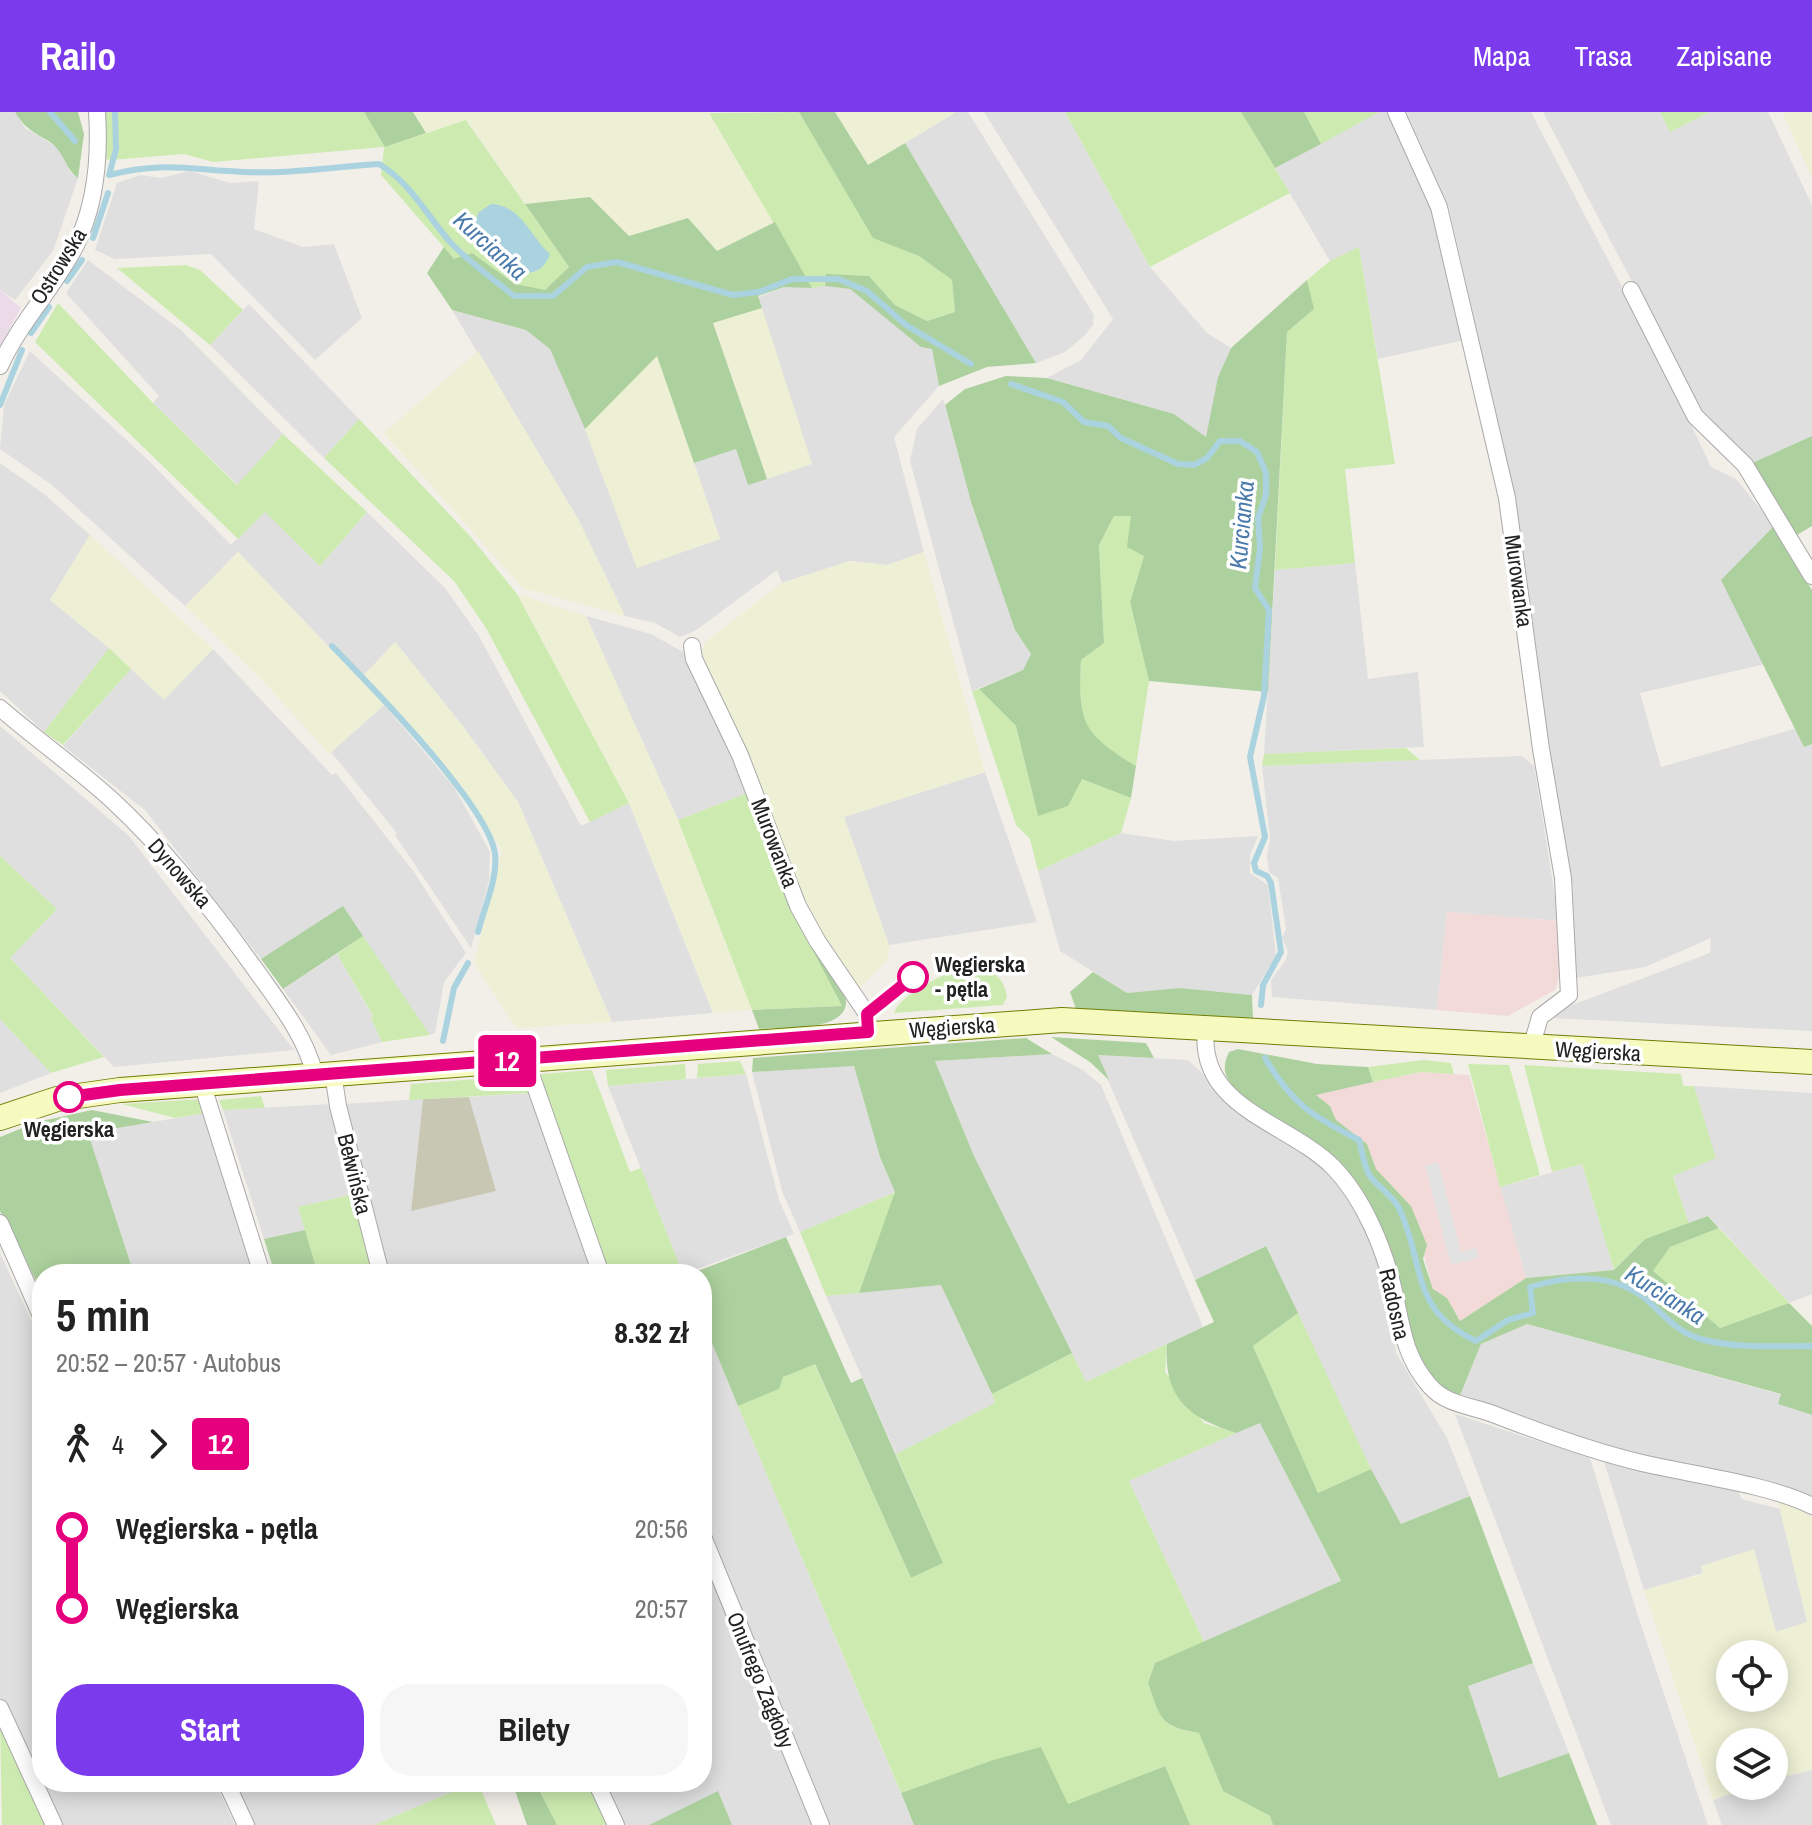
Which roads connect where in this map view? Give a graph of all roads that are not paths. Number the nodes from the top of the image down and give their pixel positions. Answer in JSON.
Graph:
{"nodes":[{"id":1,"x":97,"y":112,"type":"edge"},
{"id":2,"x":1396,"y":112,"type":"edge"},
{"id":3,"x":1631,"y":290,"type":"dead end"},
{"id":4,"x":0,"y":366,"type":"edge"},
{"id":5,"x":1812,"y":576,"type":"edge"},
{"id":6,"x":692,"y":646,"type":"dead end"},
{"id":7,"x":0,"y":708,"type":"edge"},
{"id":8,"x":1206,"y":1029,"type":"junction"},
{"id":9,"x":868,"y":1032,"type":"junction"},
{"id":10,"x":1531,"y":1048,"type":"junction"},
{"id":11,"x":526,"y":1060,"type":"junction"},
{"id":12,"x":1812,"y":1062,"type":"edge"},
{"id":13,"x":324,"y":1074,"type":"junction"},
{"id":14,"x":202,"y":1083,"type":"junction"},
{"id":15,"x":0,"y":1118,"type":"edge"},
{"id":16,"x":0,"y":1223,"type":"edge"},
{"id":17,"x":259,"y":1264,"type":"edge"},
{"id":18,"x":378,"y":1264,"type":"edge"},
{"id":19,"x":597,"y":1264,"type":"edge"},
{"id":20,"x":32,"y":1295,"type":"edge"},
{"id":21,"x":1812,"y":1506,"type":"edge"},
{"id":22,"x":712,"y":1558,"type":"edge"},
{"id":23,"x":0,"y":1708,"type":"edge"},
{"id":24,"x":32,"y":1777,"type":"edge"},
{"id":25,"x":39,"y":1792,"type":"edge"},
{"id":26,"x":231,"y":1792,"type":"edge"},
{"id":27,"x":601,"y":1792,"type":"edge"},
{"id":28,"x":54,"y":1825,"type":"edge"},
{"id":29,"x":246,"y":1825,"type":"edge"},
{"id":30,"x":616,"y":1825,"type":"edge"},
{"id":31,"x":821,"y":1825,"type":"edge"}],
"edges":[{"from":1,"to":4,"type":"street","name":"Ostrowska"},
{"from":2,"to":10,"type":"street","name":"Murowanka"},
{"from":3,"to":5,"type":"street"},
{"from":6,"to":9,"type":"street","name":"Murowanka"},
{"from":7,"to":13,"type":"street","name":"Dynowska"},
{"from":8,"to":9,"type":"main road","name":"Węgierska"},
{"from":8,"to":10,"type":"main road","name":"Węgierska"},
{"from":8,"to":21,"type":"street","name":"Radosna"},
{"from":9,"to":11,"type":"main road","name":"Węgierska"},
{"from":10,"to":12,"type":"main road","name":"Węgierska"},
{"from":11,"to":13,"type":"main road","name":"Węgierska"},
{"from":11,"to":19,"type":"street"},
{"from":13,"to":14,"type":"main road","name":"Węgierska"},
{"from":13,"to":18,"type":"street","name":"Bełwińska"},
{"from":14,"to":15,"type":"main road","name":"Węgierska"},
{"from":14,"to":17,"type":"street"},
{"from":16,"to":20,"type":"street"},
{"from":22,"to":31,"type":"street","name":"Onufrego Zagłoby"},
{"from":23,"to":24,"type":"street"},
{"from":25,"to":28,"type":"street"},
{"from":26,"to":29,"type":"street"},
{"from":27,"to":30,"type":"street"}]}
